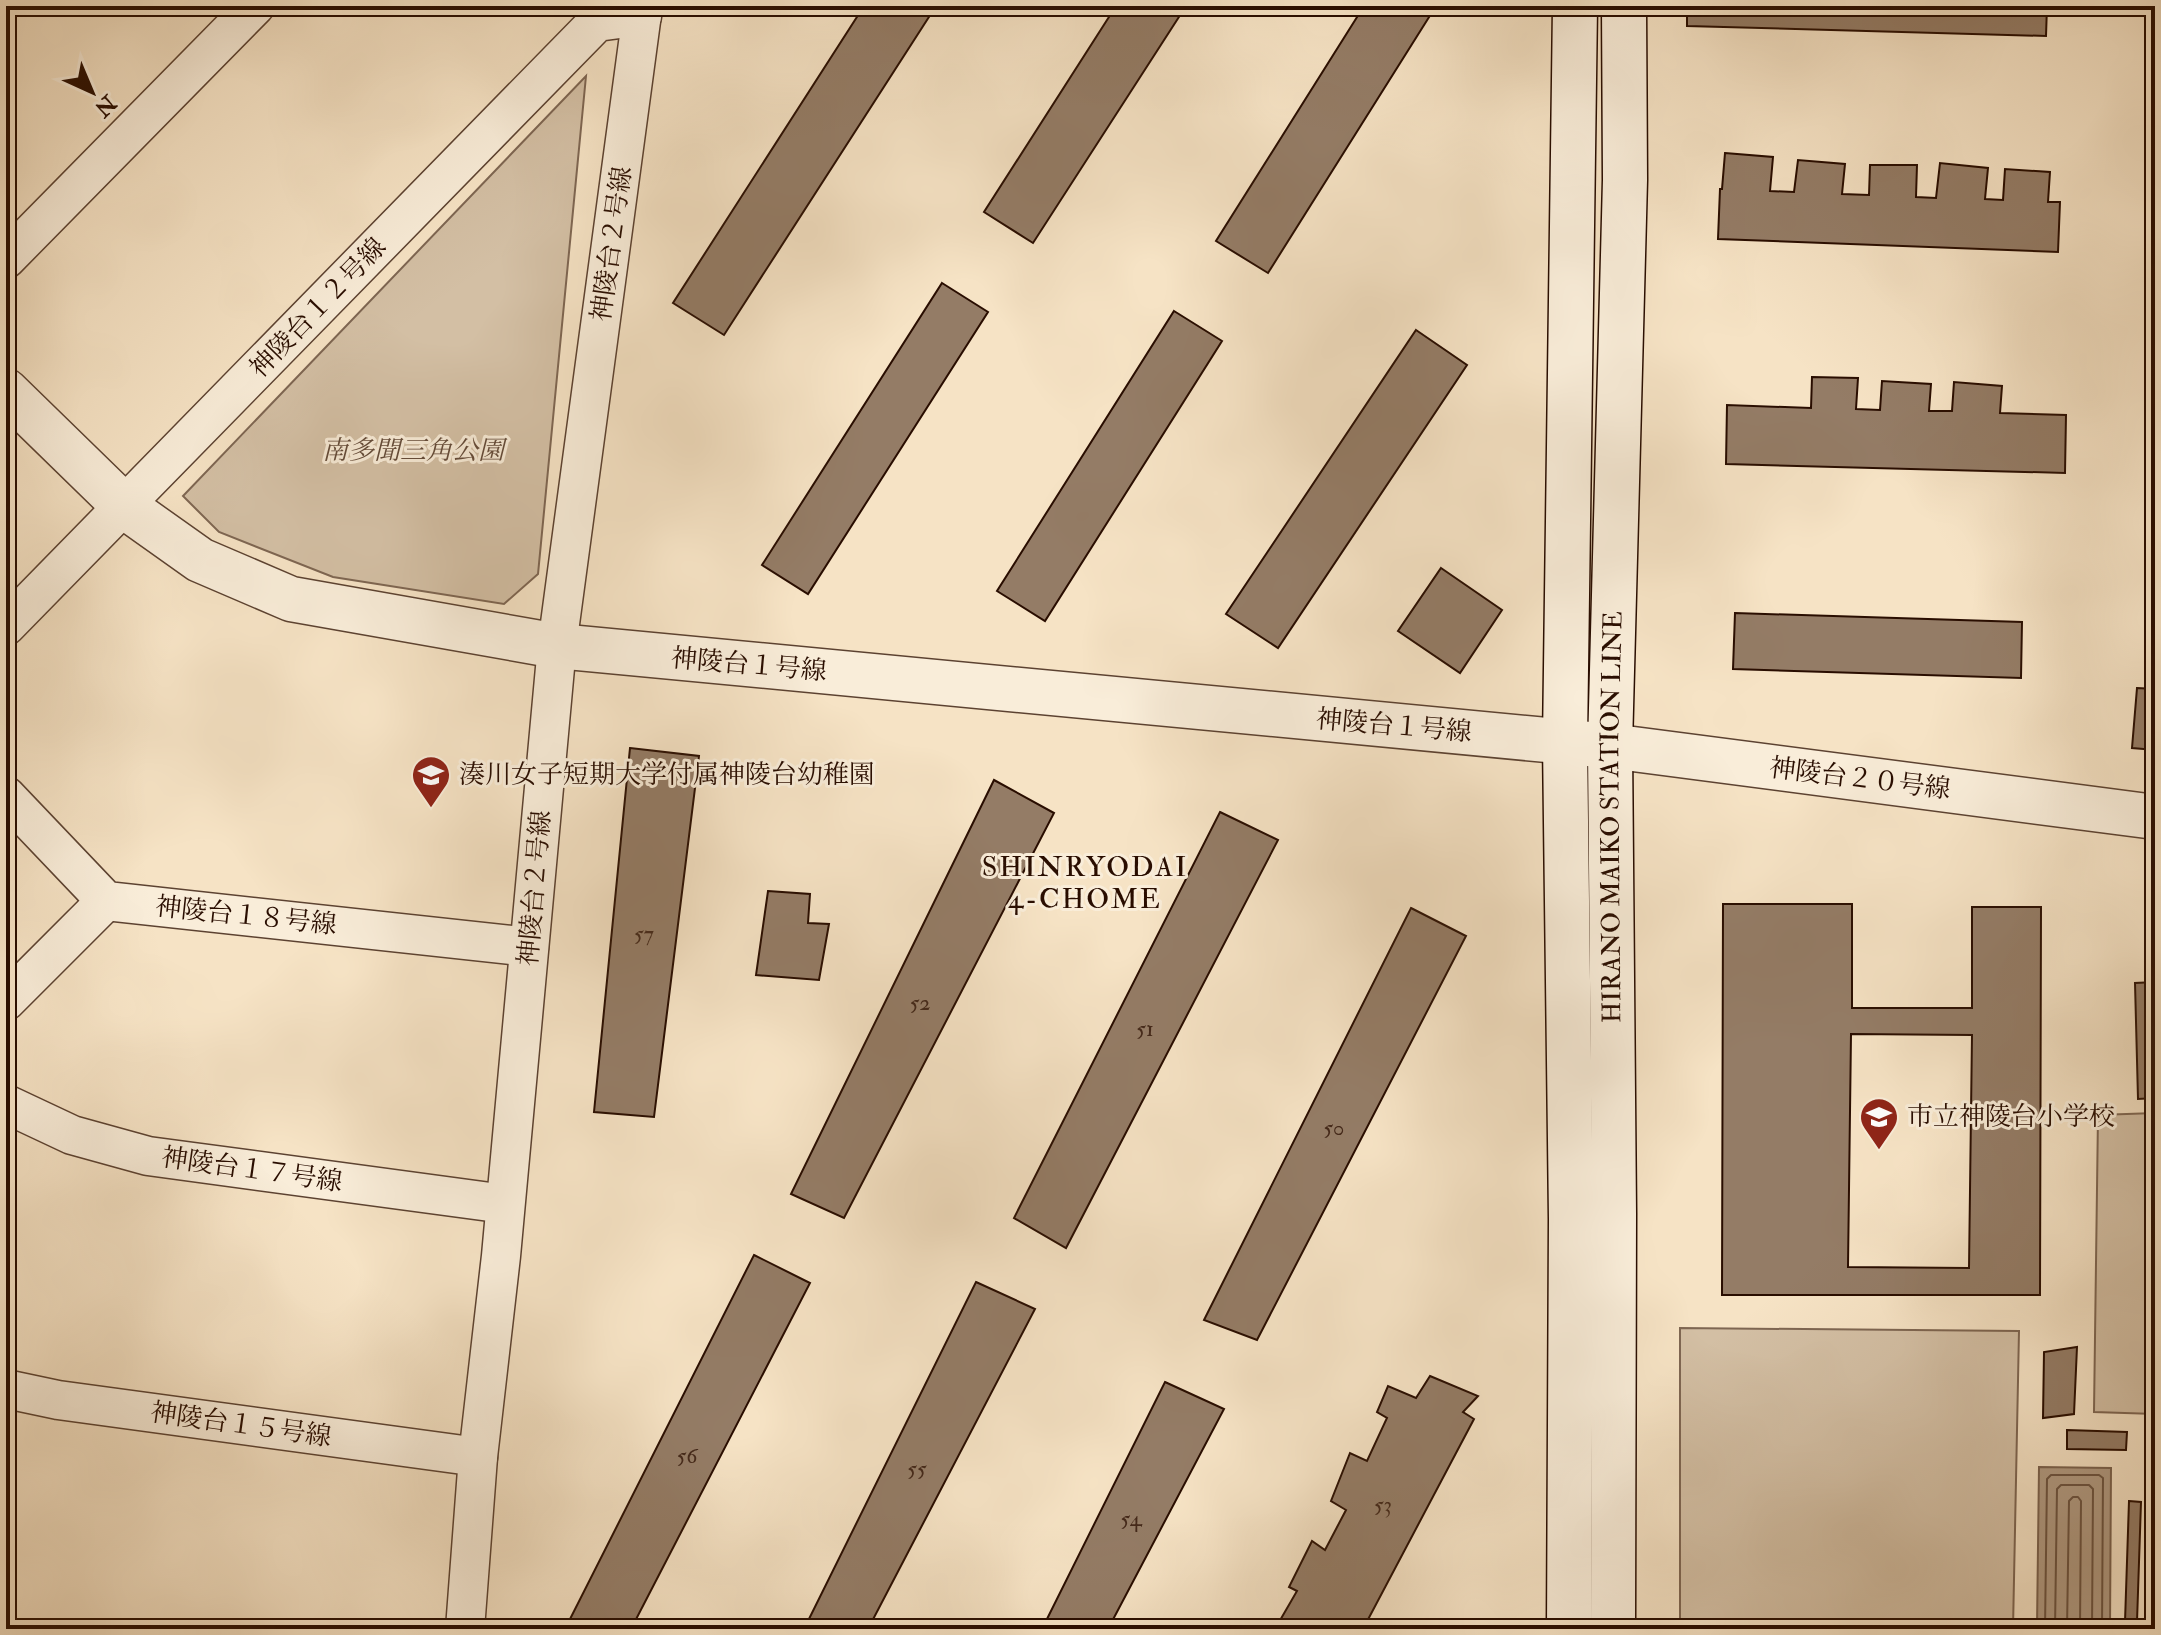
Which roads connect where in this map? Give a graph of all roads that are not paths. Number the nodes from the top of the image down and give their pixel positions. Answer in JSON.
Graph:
{"nodes":[{"id":1,"x":255,"y":6,"type":"edge"},
{"id":2,"x":1575,"y":6,"type":"edge"},
{"id":3,"x":1624,"y":6,"type":"edge"},
{"id":4,"x":643,"y":11,"type":"edge"},
{"id":5,"x":6,"y":259,"type":"edge"},
{"id":6,"x":6,"y":391,"type":"edge"},
{"id":7,"x":124,"y":506,"type":"junction"},
{"id":8,"x":6,"y":626,"type":"edge"},
{"id":9,"x":557,"y":646,"type":"junction"},
{"id":10,"x":1565,"y":742,"type":"junction"},
{"id":11,"x":1610,"y":746,"type":"junction"},
{"id":12,"x":6,"y":796,"type":"edge"},
{"id":13,"x":2155,"y":817,"type":"edge"},
{"id":14,"x":106,"y":901,"type":"junction"},
{"id":15,"x":529,"y":947,"type":"junction"},
{"id":16,"x":6,"y":1001,"type":"edge"},
{"id":17,"x":6,"y":1104,"type":"edge"},
{"id":18,"x":505,"y":1204,"type":"junction"},
{"id":19,"x":6,"y":1389,"type":"edge"},
{"id":20,"x":478,"y":1457,"type":"junction"},
{"id":21,"x":465,"y":1629,"type":"edge"},
{"id":22,"x":1569,"y":1629,"type":"edge"},
{"id":23,"x":1613,"y":1629,"type":"edge"}],
"edges":[{"from":1,"to":5,"type":"street"},
{"from":2,"to":10,"type":"main road","name":"HIRANO MAIKO STATION LINE"},
{"from":3,"to":11,"type":"main road","name":"HIRANO MAIKO STATION LINE"},
{"from":4,"to":7,"type":"street","name":"神陵台１２号線"},
{"from":4,"to":9,"type":"street","name":"神陵台２号線"},
{"from":6,"to":7,"type":"main road","name":"神陵台１号線"},
{"from":7,"to":8,"type":"street","name":"神陵台１２号線"},
{"from":7,"to":9,"type":"main road","name":"神陵台１号線"},
{"from":9,"to":10,"type":"main road","name":"神陵台１号線"},
{"from":9,"to":15,"type":"street","name":"神陵台２号線"},
{"from":10,"to":11,"type":"main road","name":"神陵台２０号線"},
{"from":10,"to":22,"type":"main road","name":"HIRANO MAIKO STATION LINE"},
{"from":11,"to":13,"type":"main road","name":"神陵台２０号線"},
{"from":11,"to":23,"type":"main road","name":"HIRANO MAIKO STATION LINE"},
{"from":12,"to":14,"type":"street"},
{"from":14,"to":15,"type":"street","name":"神陵台１８号線"},
{"from":14,"to":16,"type":"street"},
{"from":15,"to":18,"type":"street","name":"神陵台２号線"},
{"from":17,"to":18,"type":"street","name":"神陵台１７号線"},
{"from":18,"to":20,"type":"street","name":"神陵台２号線"},
{"from":19,"to":20,"type":"street","name":"神陵台１５号線"},
{"from":20,"to":21,"type":"street","name":"神陵台２号線"}]}
